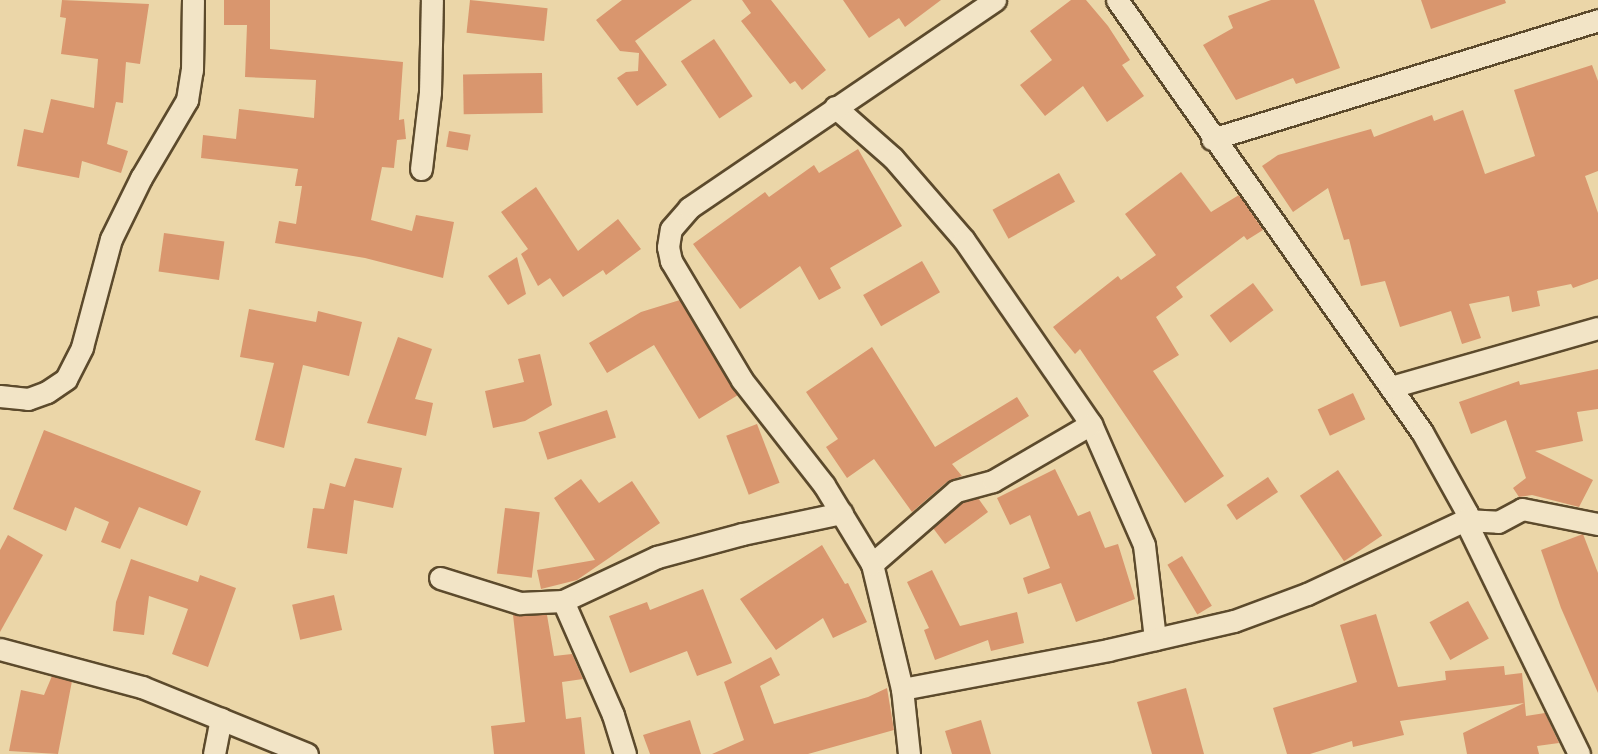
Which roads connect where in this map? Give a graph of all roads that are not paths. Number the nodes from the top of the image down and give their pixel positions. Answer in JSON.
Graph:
{"nodes":[{"id":1,"x":193,"y":0,"type":"edge"},
{"id":2,"x":432,"y":0,"type":"edge"},
{"id":3,"x":995,"y":0,"type":"edge"},
{"id":4,"x":1117,"y":0,"type":"edge"},
{"id":5,"x":1598,"y":20,"type":"edge"},
{"id":6,"x":835,"y":107,"type":"junction"},
{"id":7,"x":1212,"y":139,"type":"junction"},
{"id":8,"x":421,"y":169,"type":"dead end"},
{"id":9,"x":1598,"y":328,"type":"edge"},
{"id":10,"x":1391,"y":387,"type":"junction"},
{"id":11,"x":0,"y":396,"type":"edge"},
{"id":12,"x":1091,"y":424,"type":"junction"},
{"id":13,"x":842,"y":513,"type":"junction"},
{"id":14,"x":1465,"y":520,"type":"junction"},
{"id":15,"x":1598,"y":524,"type":"edge"},
{"id":16,"x":872,"y":564,"type":"junction"},
{"id":17,"x":440,"y":578,"type":"dead end"},
{"id":18,"x":563,"y":601,"type":"junction"},
{"id":19,"x":1155,"y":639,"type":"junction"},
{"id":20,"x":0,"y":649,"type":"edge"},
{"id":21,"x":902,"y":688,"type":"junction"},
{"id":22,"x":221,"y":719,"type":"junction"},
{"id":23,"x":214,"y":754,"type":"edge"},
{"id":24,"x":307,"y":754,"type":"edge"},
{"id":25,"x":625,"y":754,"type":"edge"},
{"id":26,"x":909,"y":754,"type":"edge"},
{"id":27,"x":1579,"y":754,"type":"edge"}],
"edges":[{"from":1,"to":11,"type":"street"},
{"from":2,"to":8,"type":"street"},
{"from":3,"to":6,"type":"street"},
{"from":4,"to":7,"type":"street"},
{"from":5,"to":7,"type":"street"},
{"from":6,"to":12,"type":"street"},
{"from":6,"to":13,"type":"street"},
{"from":7,"to":10,"type":"street"},
{"from":9,"to":10,"type":"street"},
{"from":10,"to":14,"type":"street"},
{"from":12,"to":16,"type":"street"},
{"from":12,"to":19,"type":"street"},
{"from":13,"to":16,"type":"street"},
{"from":13,"to":18,"type":"street"},
{"from":14,"to":15,"type":"street"},
{"from":14,"to":19,"type":"street"},
{"from":14,"to":27,"type":"street"},
{"from":16,"to":21,"type":"street"},
{"from":17,"to":18,"type":"street"},
{"from":18,"to":25,"type":"street"},
{"from":19,"to":21,"type":"street"},
{"from":20,"to":22,"type":"street"},
{"from":21,"to":26,"type":"street"},
{"from":22,"to":23,"type":"street"},
{"from":22,"to":24,"type":"street"}]}
